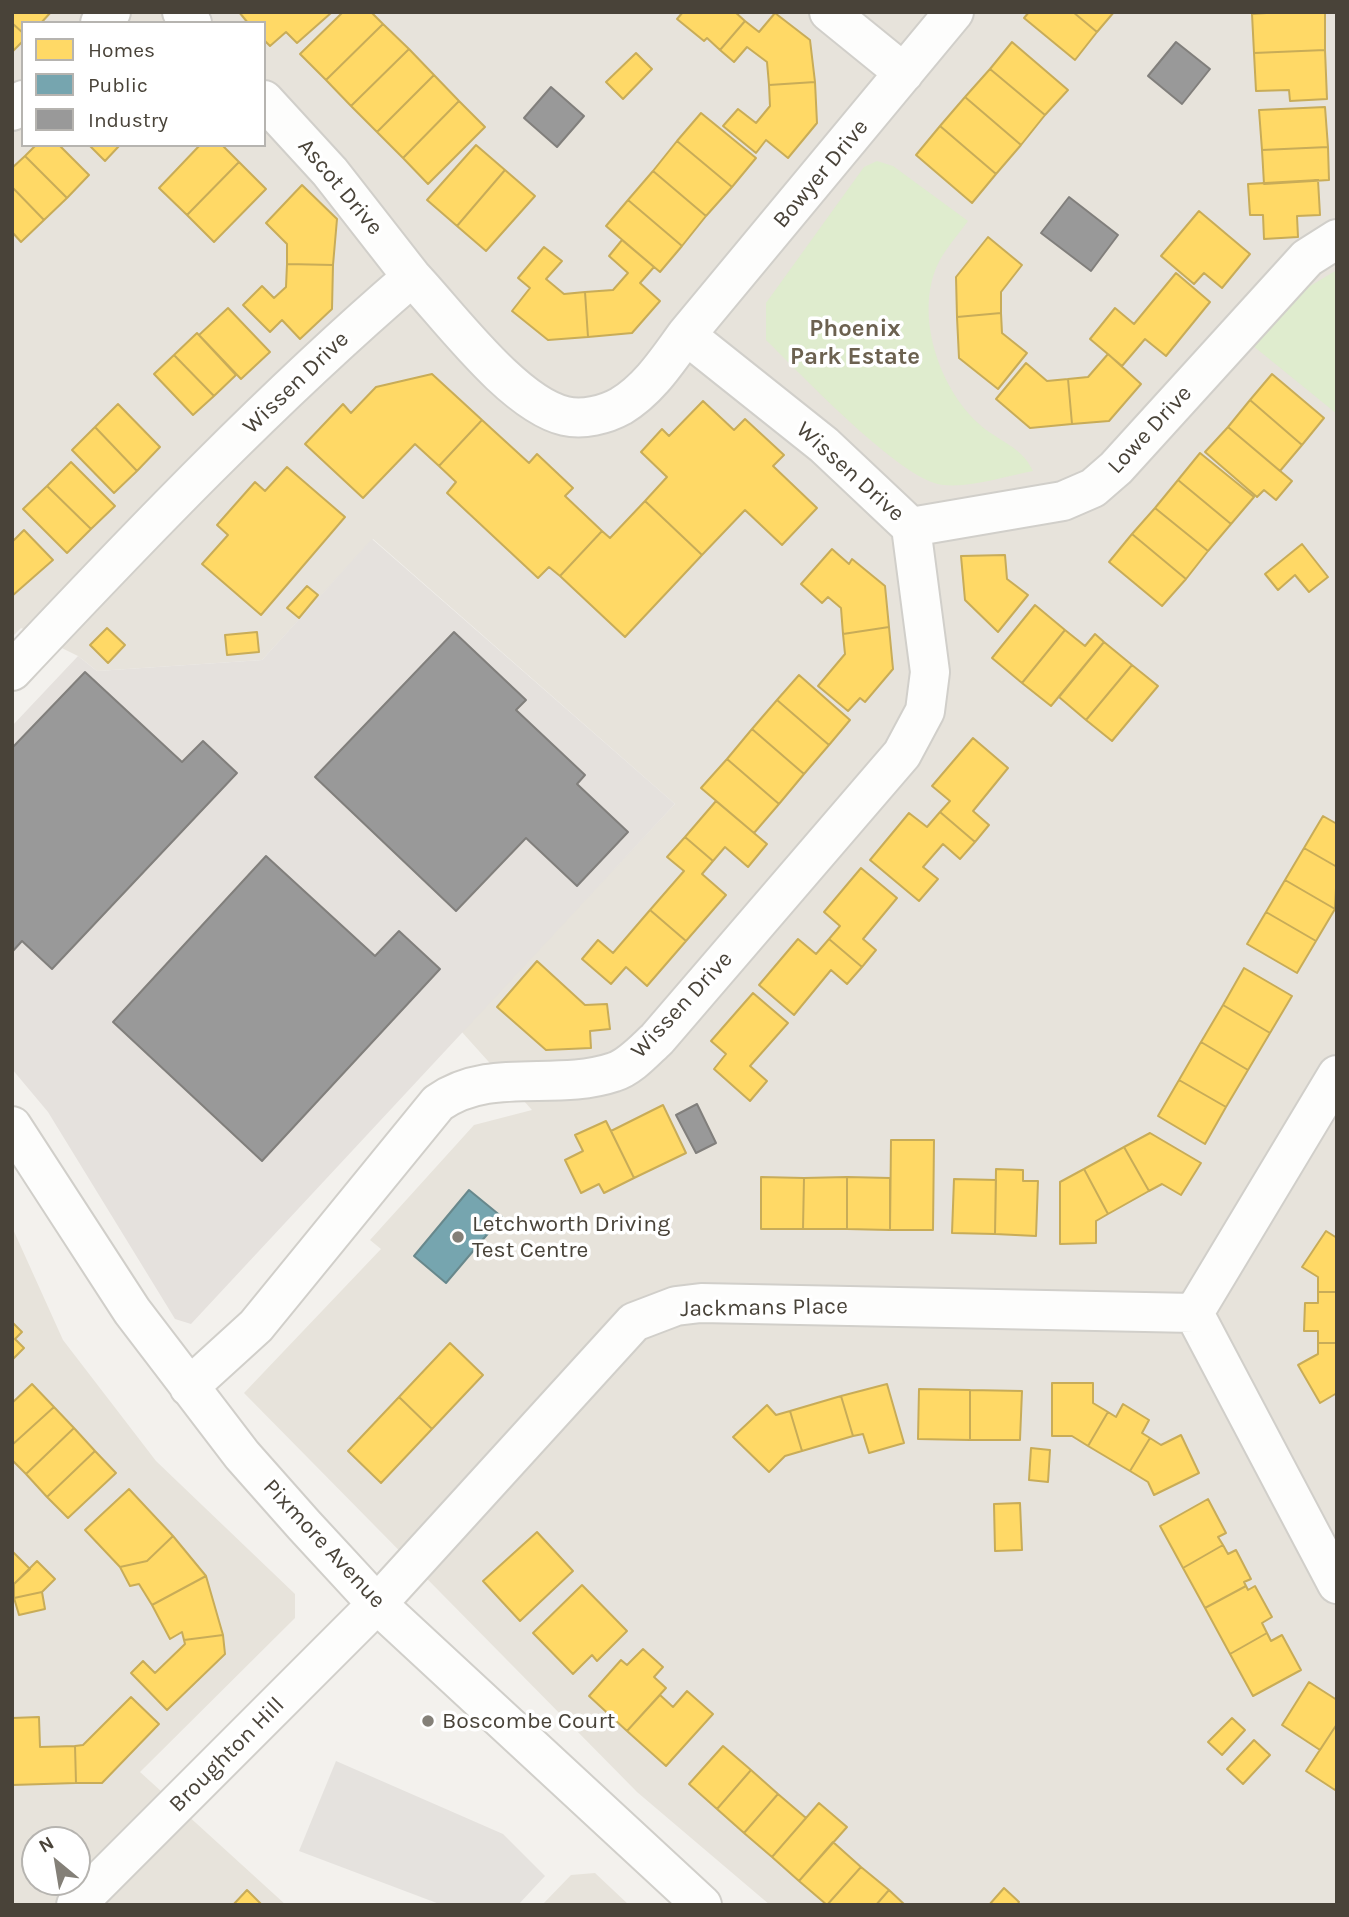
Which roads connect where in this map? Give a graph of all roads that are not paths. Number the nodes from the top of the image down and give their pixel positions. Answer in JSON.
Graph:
{"nodes":[{"id":1,"x":830,"y":12,"type":"edge"},
{"id":2,"x":954,"y":12,"type":"edge"},
{"id":3,"x":904,"y":74,"type":"junction"},
{"id":4,"x":266,"y":102,"type":"edge"},
{"id":5,"x":1337,"y":239,"type":"edge"},
{"id":6,"x":412,"y":277,"type":"junction"},
{"id":7,"x":686,"y":335,"type":"junction"},
{"id":8,"x":911,"y":527,"type":"junction"},
{"id":9,"x":12,"y":671,"type":"edge"},
{"id":10,"x":1337,"y":1074,"type":"edge"},
{"id":11,"x":12,"y":1126,"type":"edge"},
{"id":12,"x":1194,"y":1314,"type":"junction"},
{"id":13,"x":189,"y":1387,"type":"junction"},
{"id":14,"x":1337,"y":1584,"type":"edge"},
{"id":15,"x":377,"y":1604,"type":"junction"},
{"id":16,"x":76,"y":1905,"type":"edge"},
{"id":17,"x":702,"y":1905,"type":"edge"}],
"edges":[{"from":1,"to":3,"type":"street"},
{"from":2,"to":3,"type":"street","name":"Bowyer Drive"},
{"from":3,"to":7,"type":"street","name":"Bowyer Drive"},
{"from":4,"to":6,"type":"street","name":"Ascot Drive"},
{"from":5,"to":8,"type":"street","name":"Lowe Drive"},
{"from":6,"to":7,"type":"street"},
{"from":6,"to":9,"type":"street","name":"Wissen Drive"},
{"from":7,"to":8,"type":"street","name":"Wissen Drive"},
{"from":8,"to":13,"type":"street","name":"Wissen Drive"},
{"from":10,"to":12,"type":"street"},
{"from":11,"to":13,"type":"street","name":"Pixmore Avenue"},
{"from":12,"to":14,"type":"street"},
{"from":12,"to":15,"type":"street","name":"Jackmans Place"},
{"from":13,"to":15,"type":"street","name":"Pixmore Avenue"},
{"from":15,"to":16,"type":"street","name":"Broughton Hill"},
{"from":15,"to":17,"type":"street","name":"Pixmore Avenue"}]}
